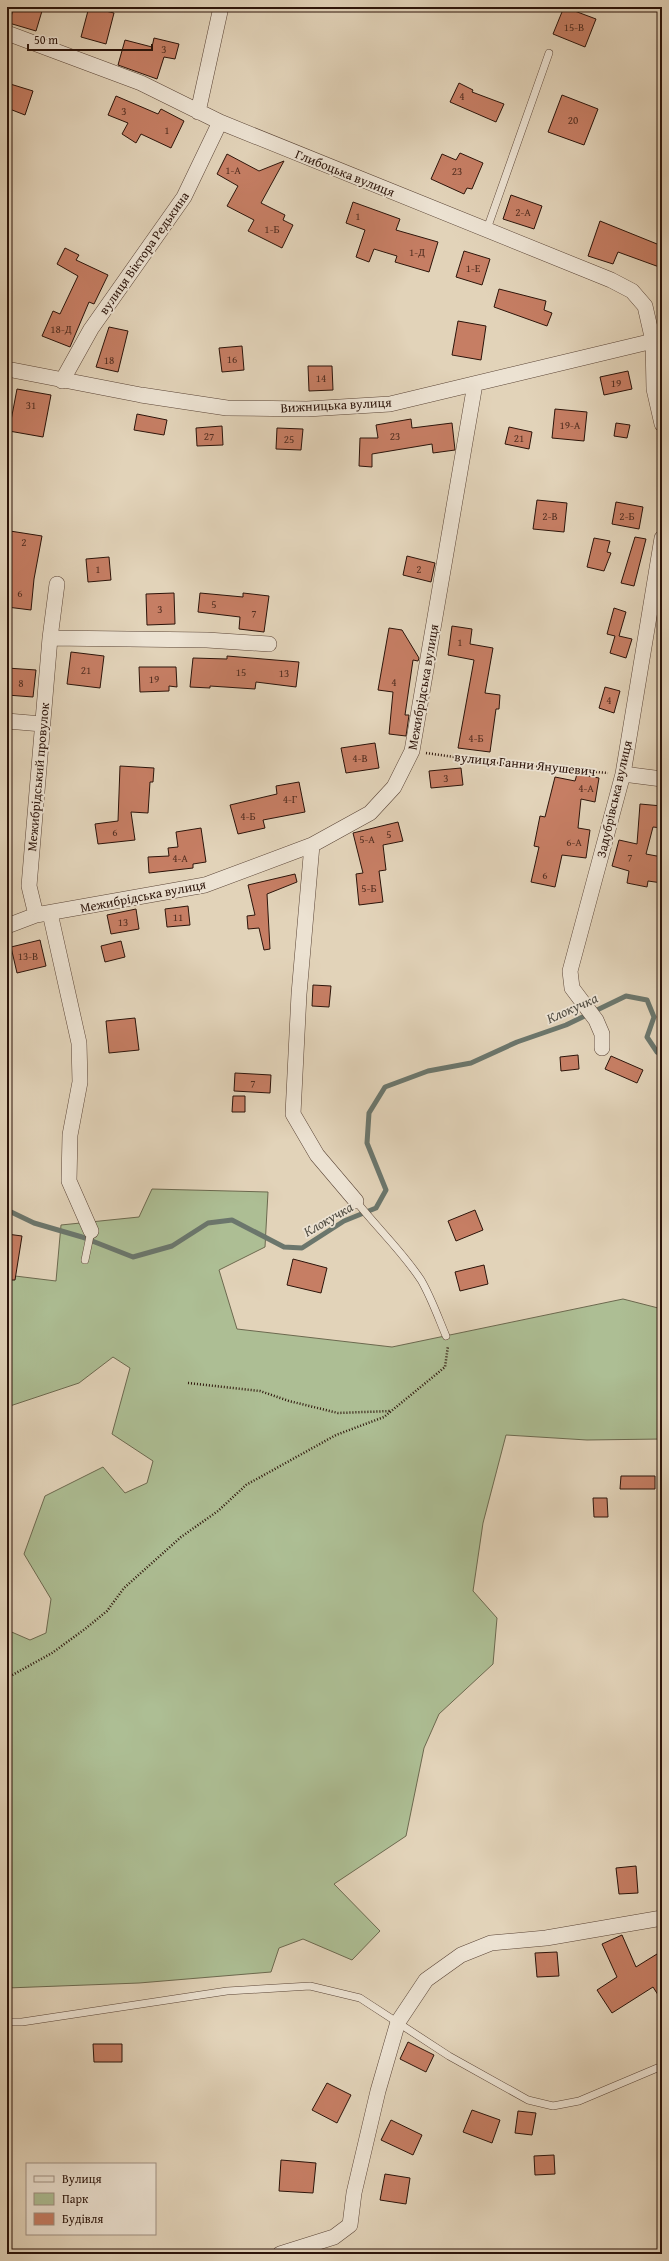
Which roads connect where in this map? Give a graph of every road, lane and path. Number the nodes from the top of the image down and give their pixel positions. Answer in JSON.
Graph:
{"nodes":[{"id":1,"x":221,"y":7,"type":"edge"},
{"id":2,"x":7,"y":33,"type":"edge"},
{"id":3,"x":549,"y":53,"type":"dead end"},
{"id":4,"x":198,"y":112,"type":"junction"},
{"id":5,"x":220,"y":122,"type":"junction"},
{"id":6,"x":486,"y":229,"type":"junction"},
{"id":7,"x":657,"y":341,"type":"edge"},
{"id":8,"x":7,"y":369,"type":"edge"},
{"id":9,"x":62,"y":381,"type":"junction"},
{"id":10,"x":475,"y":384,"type":"junction"},
{"id":11,"x":662,"y":424,"type":"edge"},
{"id":12,"x":662,"y":538,"type":"edge"},
{"id":13,"x":57,"y":584,"type":"dead end"},
{"id":14,"x":50,"y":638,"type":"junction"},
{"id":15,"x":269,"y":644,"type":"dead end"},
{"id":16,"x":7,"y":721,"type":"edge"},
{"id":17,"x":42,"y":724,"type":"junction"},
{"id":18,"x":412,"y":751,"type":"junction"},
{"id":19,"x":623,"y":774,"type":"junction"},
{"id":20,"x":662,"y":779,"type":"edge"},
{"id":21,"x":312,"y":845,"type":"junction"},
{"id":22,"x":43,"y":914,"type":"junction"},
{"id":23,"x":7,"y":926,"type":"edge"},
{"id":24,"x":602,"y":1048,"type":"dead end"},
{"id":25,"x":356,"y":1201,"type":"joint"},
{"id":26,"x":91,"y":1231,"type":"joint"},
{"id":27,"x":85,"y":1260,"type":"dead end"},
{"id":28,"x":446,"y":1336,"type":"joint"},
{"id":29,"x":188,"y":1383,"type":"dead end"},
{"id":30,"x":391,"y":1411,"type":"junction"},
{"id":31,"x":7,"y":1678,"type":"edge"},
{"id":32,"x":662,"y":1918,"type":"edge"},
{"id":33,"x":7,"y":2022,"type":"edge"},
{"id":34,"x":398,"y":2022,"type":"junction"},
{"id":35,"x":662,"y":2066,"type":"edge"},
{"id":36,"x":280,"y":2254,"type":"edge"}],
"edges":[{"from":1,"to":4,"type":"street"},
{"from":2,"to":4,"type":"street","name":"Глибоцька вулиця"},
{"from":3,"to":6,"type":"lane"},
{"from":4,"to":5,"type":"street","name":"Глибоцька вулиця"},
{"from":5,"to":6,"type":"street","name":"Глибоцька вулиця"},
{"from":5,"to":9,"type":"street","name":"вулиця Віктора Редькина"},
{"from":6,"to":7,"type":"street","name":"Глибоцька вулиця"},
{"from":7,"to":10,"type":"street","name":"Вижницька вулиця"},
{"from":7,"to":11,"type":"street"},
{"from":8,"to":9,"type":"street","name":"Вижницька вулиця"},
{"from":9,"to":10,"type":"street","name":"Вижницька вулиця"},
{"from":10,"to":18,"type":"street","name":"Межибрідська вулиця"},
{"from":12,"to":19,"type":"street","name":"Задубрівська вулиця"},
{"from":13,"to":14,"type":"street","name":"Межибрідський провулок"},
{"from":14,"to":15,"type":"street"},
{"from":14,"to":17,"type":"street","name":"Межибрідський провулок"},
{"from":16,"to":17,"type":"street"},
{"from":17,"to":22,"type":"street","name":"Межибрідський провулок"},
{"from":18,"to":19,"type":"path","name":"вулиця Ганни Янушевич"},
{"from":18,"to":21,"type":"street","name":"Межибрідська вулиця"},
{"from":19,"to":20,"type":"street"},
{"from":19,"to":24,"type":"street","name":"Задубрівська вулиця"},
{"from":21,"to":22,"type":"street","name":"Межибрідська вулиця"},
{"from":21,"to":25,"type":"street"},
{"from":22,"to":23,"type":"street","name":"Межибрідська вулиця"},
{"from":22,"to":26,"type":"street","name":"Межибрідський провулок"},
{"from":25,"to":28,"type":"lane"},
{"from":26,"to":27,"type":"lane"},
{"from":28,"to":30,"type":"path"},
{"from":29,"to":30,"type":"path"},
{"from":30,"to":31,"type":"path"},
{"from":32,"to":34,"type":"street"},
{"from":33,"to":34,"type":"lane"},
{"from":34,"to":35,"type":"lane"},
{"from":34,"to":36,"type":"street"}]}
